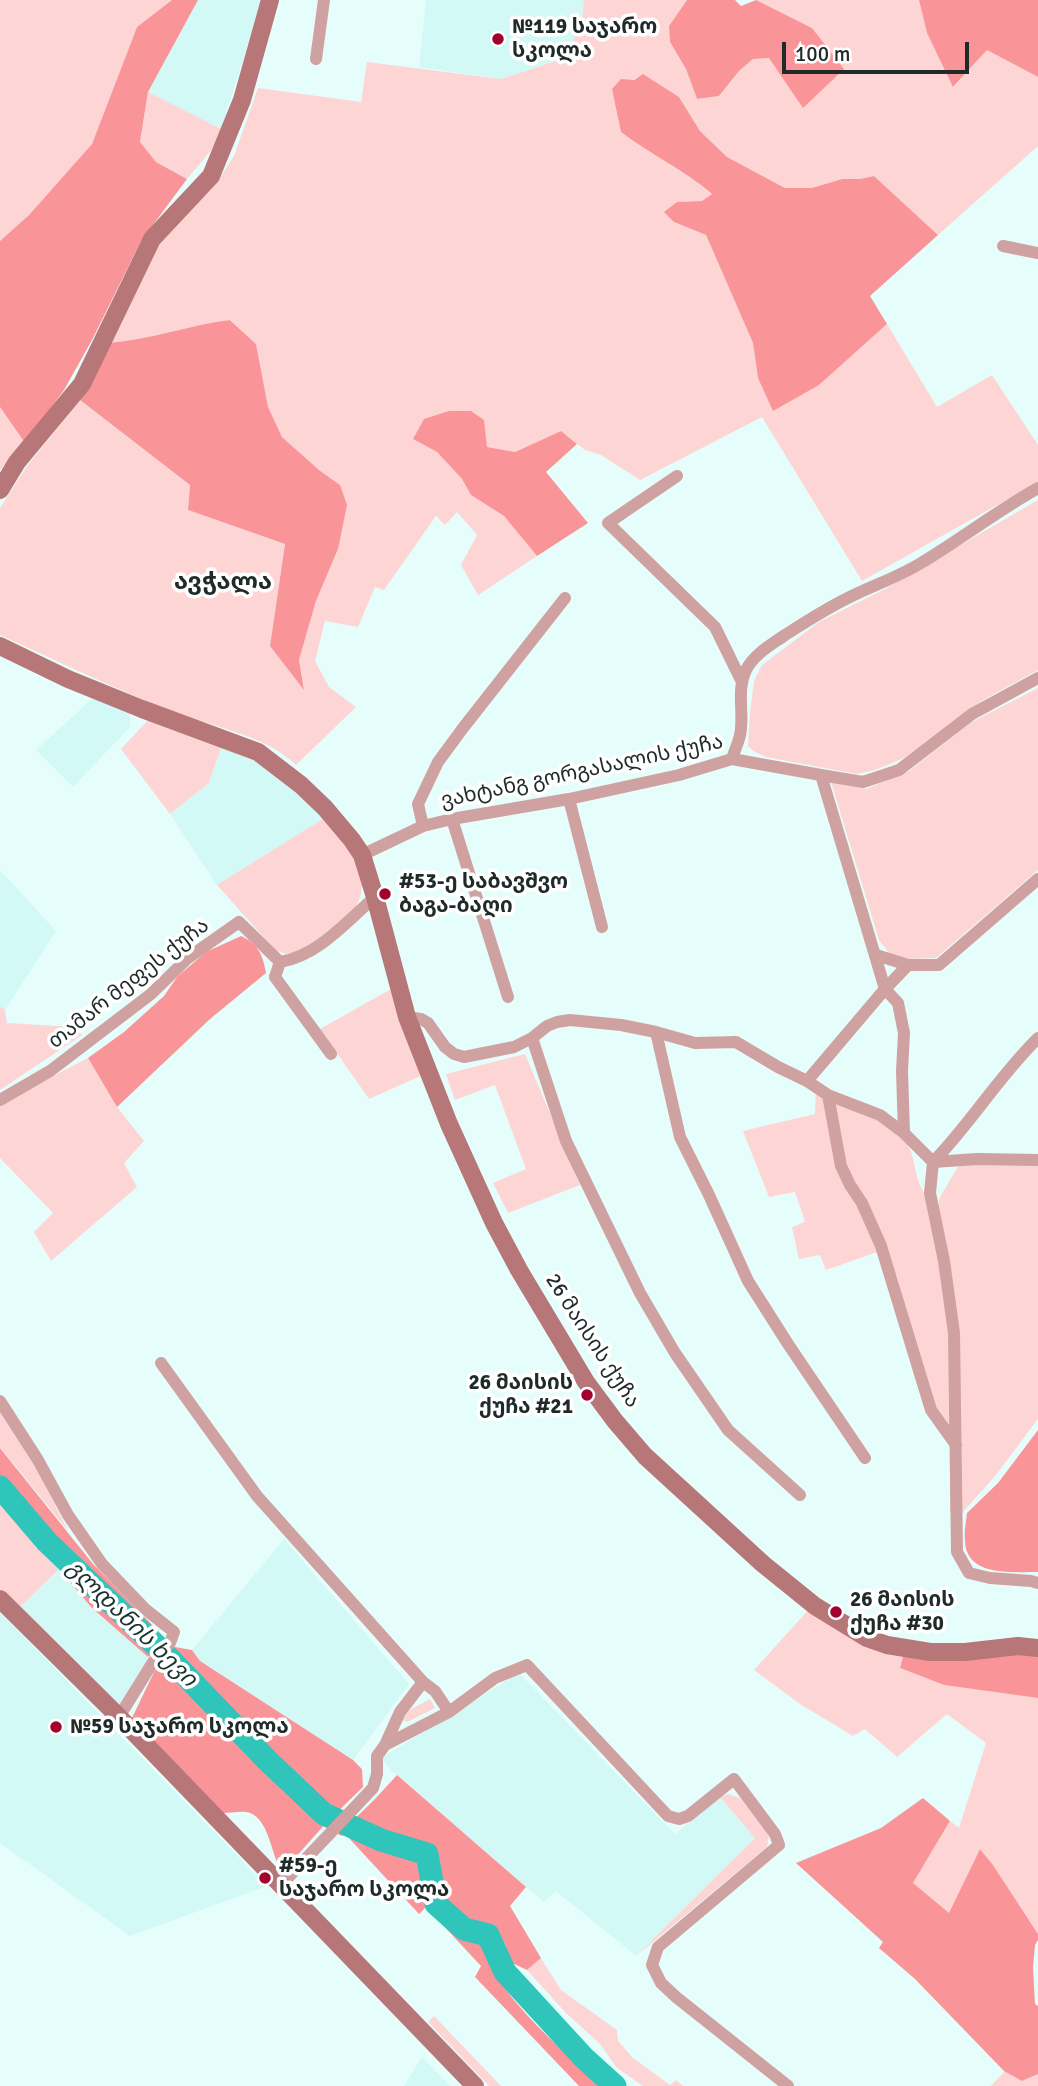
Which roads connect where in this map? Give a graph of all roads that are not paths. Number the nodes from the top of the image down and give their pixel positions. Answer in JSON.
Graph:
{"nodes":[{"id":1,"x":270,"y":0,"type":"edge"},
{"id":2,"x":324,"y":0,"type":"edge"},
{"id":3,"x":316,"y":59,"type":"dead end"},
{"id":4,"x":1003,"y":246,"type":"dead end"},
{"id":5,"x":1038,"y":253,"type":"edge"},
{"id":6,"x":677,"y":476,"type":"dead end"},
{"id":7,"x":1038,"y":488,"type":"edge"},
{"id":8,"x":0,"y":490,"type":"edge"},
{"id":9,"x":565,"y":598,"type":"dead end"},
{"id":10,"x":0,"y":646,"type":"edge"},
{"id":11,"x":1038,"y":678,"type":"edge"},
{"id":12,"x":742,"y":681,"type":"junction"},
{"id":13,"x":732,"y":759,"type":"junction"},
{"id":14,"x":821,"y":775,"type":"junction"},
{"id":15,"x":569,"y":799,"type":"junction"},
{"id":16,"x":453,"y":819,"type":"junction"},
{"id":17,"x":423,"y":826,"type":"junction"},
{"id":18,"x":362,"y":855,"type":"junction"},
{"id":19,"x":1038,"y":879,"type":"edge"},
{"id":20,"x":375,"y":897,"type":"junction"},
{"id":21,"x":602,"y":927,"type":"dead end"},
{"id":22,"x":876,"y":955,"type":"junction"},
{"id":23,"x":280,"y":962,"type":"junction"},
{"id":24,"x":908,"y":965,"type":"junction"},
{"id":25,"x":885,"y":989,"type":"junction"},
{"id":26,"x":508,"y":997,"type":"dead end"},
{"id":27,"x":407,"y":1017,"type":"junction"},
{"id":28,"x":656,"y":1032,"type":"junction"},
{"id":29,"x":531,"y":1038,"type":"junction"},
{"id":30,"x":1038,"y":1038,"type":"edge"},
{"id":31,"x":331,"y":1054,"type":"dead end"},
{"id":32,"x":807,"y":1081,"type":"junction"},
{"id":33,"x":828,"y":1095,"type":"junction"},
{"id":34,"x":0,"y":1100,"type":"edge"},
{"id":35,"x":904,"y":1133,"type":"junction"},
{"id":36,"x":1038,"y":1160,"type":"edge"},
{"id":37,"x":933,"y":1162,"type":"junction"},
{"id":38,"x":161,"y":1363,"type":"dead end"},
{"id":39,"x":0,"y":1401,"type":"edge"},
{"id":40,"x":956,"y":1445,"type":"junction"},
{"id":41,"x":865,"y":1458,"type":"dead end"},
{"id":42,"x":800,"y":1495,"type":"dead end"},
{"id":43,"x":1038,"y":1584,"type":"edge"},
{"id":44,"x":0,"y":1599,"type":"edge"},
{"id":45,"x":1038,"y":1648,"type":"edge"},
{"id":46,"x":423,"y":1682,"type":"junction"},
{"id":47,"x":449,"y":1712,"type":"junction"},
{"id":48,"x":119,"y":1717,"type":"junction"},
{"id":49,"x":385,"y":1745,"type":"junction"},
{"id":50,"x":281,"y":1885,"type":"junction"},
{"id":51,"x":475,"y":2086,"type":"edge"},
{"id":52,"x":788,"y":2086,"type":"edge"}],
"edges":[{"from":1,"to":8,"type":"street"},
{"from":2,"to":3,"type":"street"},
{"from":4,"to":5,"type":"street"},
{"from":6,"to":12,"type":"street"},
{"from":7,"to":12,"type":"street"},
{"from":9,"to":17,"type":"street"},
{"from":10,"to":18,"type":"street","name":"26 მაისის ქუჩა"},
{"from":11,"to":14,"type":"street","name":"ვახტანგ გორგასალის ქუჩა"},
{"from":12,"to":13,"type":"street"},
{"from":13,"to":14,"type":"street","name":"ვახტანგ გორგასალის ქუჩა"},
{"from":13,"to":15,"type":"street","name":"ვახტანგ გორგასალის ქუჩა"},
{"from":14,"to":22,"type":"street"},
{"from":15,"to":16,"type":"street","name":"ვახტანგ გორგასალის ქუჩა"},
{"from":15,"to":21,"type":"street"},
{"from":16,"to":17,"type":"street","name":"ვახტანგ გორგასალის ქუჩა"},
{"from":16,"to":26,"type":"street"},
{"from":17,"to":18,"type":"street","name":"ვახტანგ გორგასალის ქუჩა"},
{"from":18,"to":20,"type":"street","name":"26 მაისის ქუჩა"},
{"from":19,"to":24,"type":"street"},
{"from":20,"to":23,"type":"street"},
{"from":20,"to":27,"type":"street","name":"26 მაისის ქუჩა"},
{"from":22,"to":24,"type":"street"},
{"from":22,"to":25,"type":"street"},
{"from":23,"to":31,"type":"street"},
{"from":23,"to":34,"type":"street","name":"თამარ მეფეს ქუჩა"},
{"from":24,"to":25,"type":"street"},
{"from":25,"to":32,"type":"street"},
{"from":25,"to":35,"type":"street"},
{"from":27,"to":29,"type":"street"},
{"from":27,"to":45,"type":"street","name":"26 მაისის ქუჩა"},
{"from":28,"to":29,"type":"street"},
{"from":28,"to":32,"type":"street"},
{"from":28,"to":41,"type":"street"},
{"from":29,"to":42,"type":"street"},
{"from":30,"to":37,"type":"street"},
{"from":32,"to":33,"type":"street"},
{"from":33,"to":35,"type":"street"},
{"from":33,"to":40,"type":"street"},
{"from":35,"to":37,"type":"street"},
{"from":36,"to":37,"type":"street"},
{"from":37,"to":40,"type":"street"},
{"from":38,"to":46,"type":"street"},
{"from":39,"to":48,"type":"street"},
{"from":40,"to":43,"type":"street"},
{"from":44,"to":48,"type":"street"},
{"from":46,"to":47,"type":"street"},
{"from":46,"to":49,"type":"street"},
{"from":47,"to":49,"type":"street"},
{"from":47,"to":52,"type":"street"},
{"from":48,"to":50,"type":"street"},
{"from":49,"to":50,"type":"street"},
{"from":50,"to":51,"type":"street"}]}
